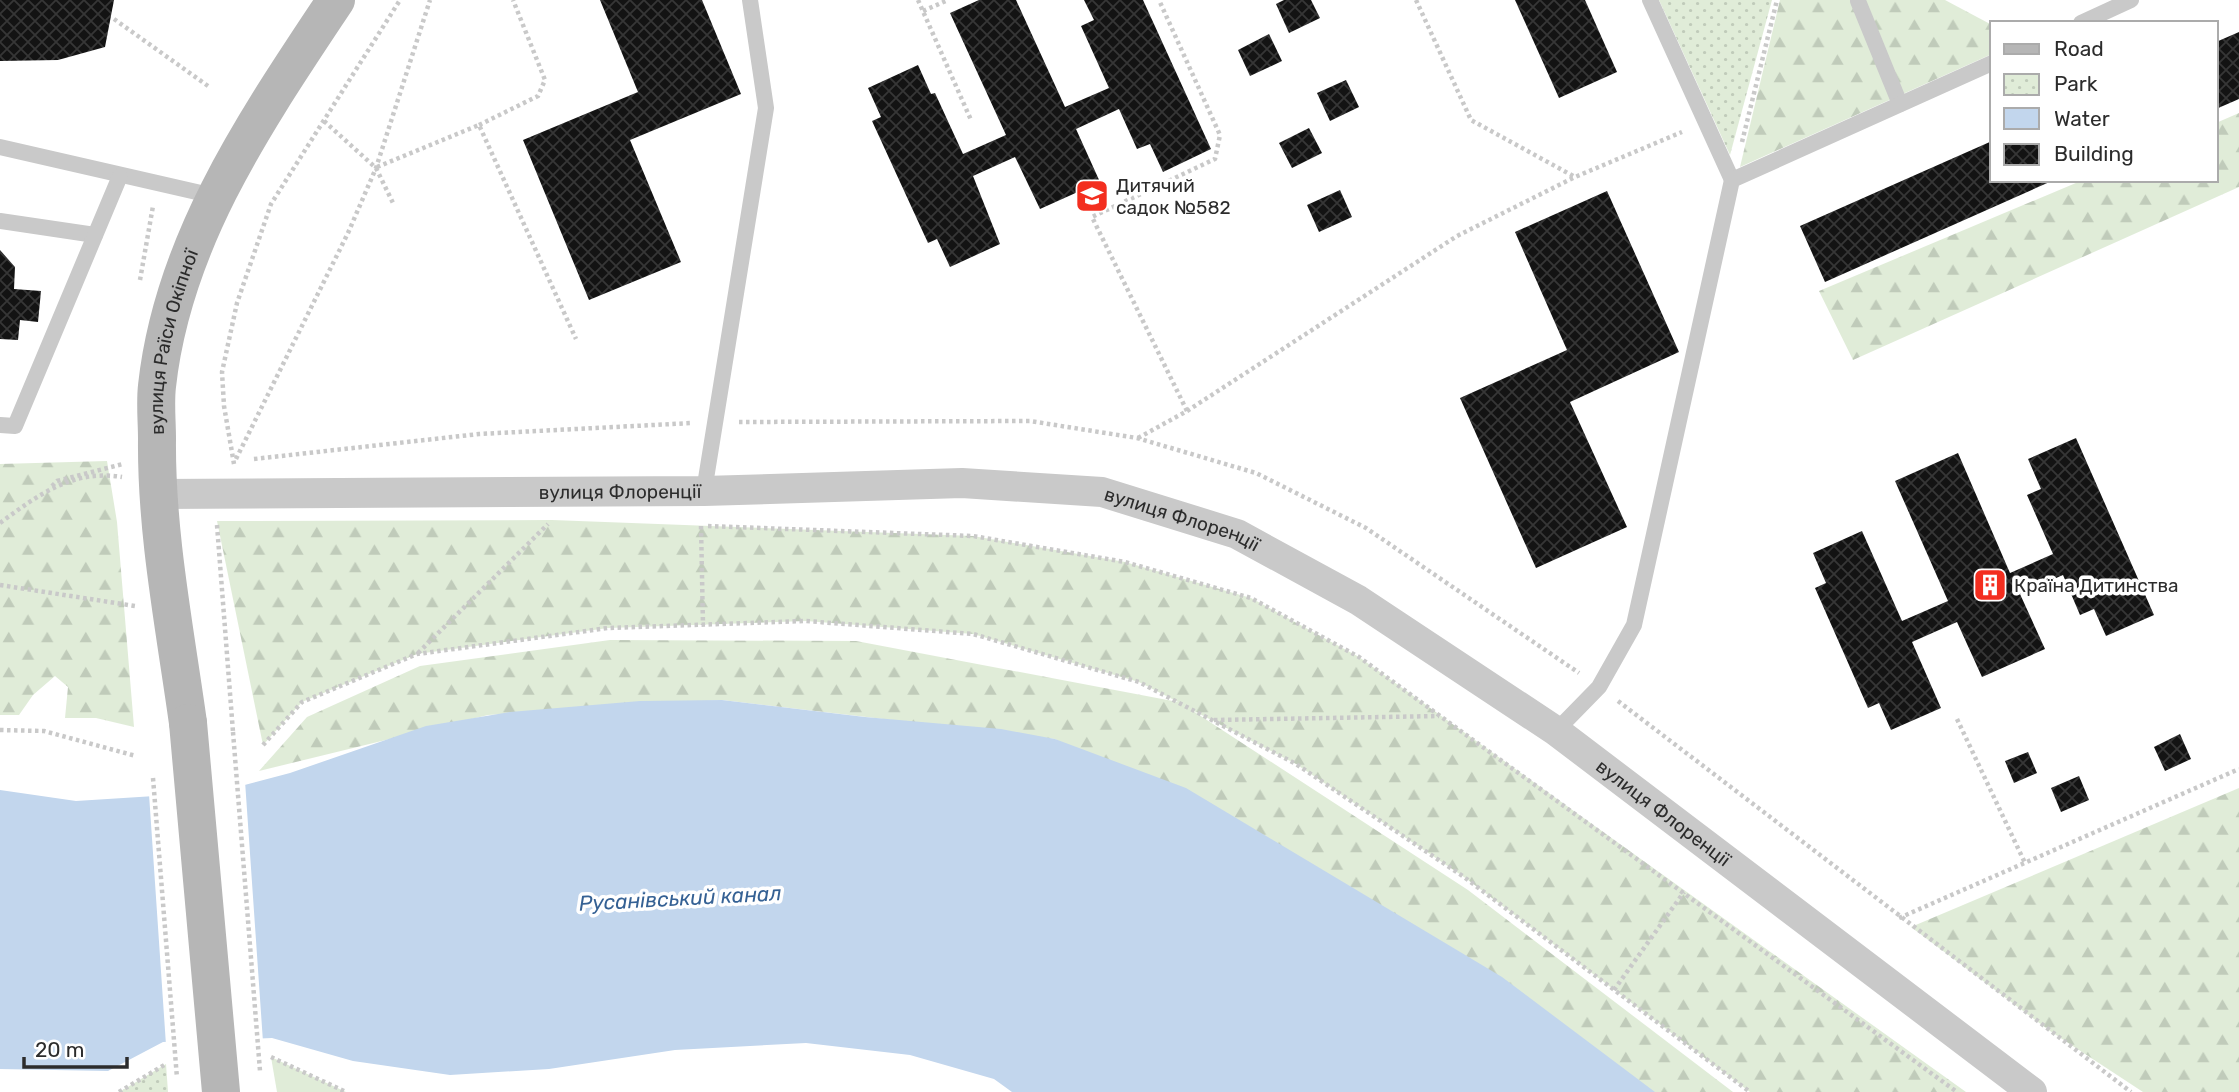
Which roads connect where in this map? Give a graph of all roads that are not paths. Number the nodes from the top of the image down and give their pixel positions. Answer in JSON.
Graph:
{"nodes":[{"id":1,"x":336,"y":0,"type":"edge"},
{"id":2,"x":750,"y":0,"type":"edge"},
{"id":3,"x":1650,"y":0,"type":"edge"},
{"id":4,"x":2131,"y":0,"type":"edge"},
{"id":5,"x":1858,"y":1,"type":"edge"},
{"id":6,"x":2085,"y":21,"type":"edge"},
{"id":7,"x":1990,"y":64,"type":"edge"},
{"id":8,"x":1900,"y":104,"type":"junction"},
{"id":9,"x":0,"y":147,"type":"edge"},
{"id":10,"x":120,"y":176,"type":"junction"},
{"id":11,"x":1732,"y":180,"type":"junction"},
{"id":12,"x":214,"y":196,"type":"junction"},
{"id":13,"x":0,"y":221,"type":"edge"},
{"id":14,"x":95,"y":235,"type":"junction"},
{"id":15,"x":0,"y":425,"type":"edge"},
{"id":16,"x":143,"y":486,"type":"junction"},
{"id":17,"x":704,"y":491,"type":"junction"},
{"id":18,"x":1556,"y":731,"type":"junction"},
{"id":19,"x":221,"y":1092,"type":"edge"},
{"id":20,"x":2032,"y":1092,"type":"edge"}],
"edges":[{"from":1,"to":12,"type":"main road","name":"вулиця Раїси Окіпної"},
{"from":2,"to":17,"type":"lane"},
{"from":3,"to":11,"type":"lane"},
{"from":4,"to":6,"type":"lane"},
{"from":5,"to":8,"type":"lane"},
{"from":7,"to":8,"type":"lane"},
{"from":8,"to":11,"type":"lane"},
{"from":9,"to":10,"type":"lane"},
{"from":10,"to":12,"type":"lane"},
{"from":10,"to":14,"type":"lane"},
{"from":11,"to":18,"type":"lane"},
{"from":12,"to":16,"type":"main road","name":"вулиця Раїси Окіпної"},
{"from":13,"to":14,"type":"lane"},
{"from":14,"to":15,"type":"lane"},
{"from":16,"to":17,"type":"street","name":"вулиця Флоренції"},
{"from":16,"to":19,"type":"main road","name":"вулиця Раїси Окіпної","bridge":true},
{"from":17,"to":18,"type":"street","name":"вулиця Флоренції"},
{"from":18,"to":20,"type":"street","name":"вулиця Флоренції"}]}
